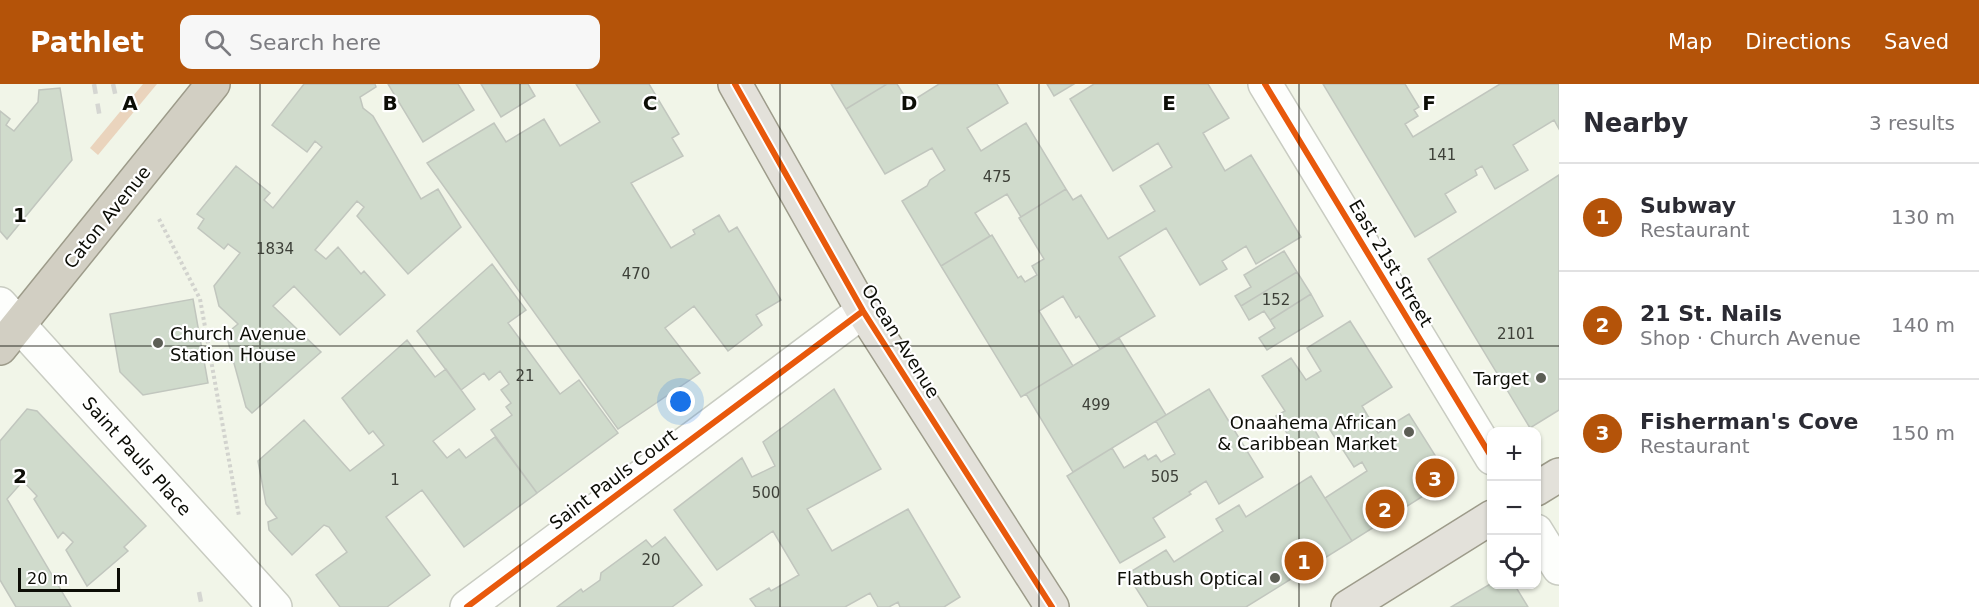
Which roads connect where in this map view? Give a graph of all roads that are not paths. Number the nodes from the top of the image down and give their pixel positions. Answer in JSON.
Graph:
{"nodes":[{"id":1,"x":213,"y":84,"type":"edge"},
{"id":2,"x":735,"y":84,"type":"edge"},
{"id":3,"x":1264,"y":84,"type":"edge"},
{"id":4,"x":863,"y":311,"type":"junction"},
{"id":5,"x":6,"y":326,"type":"edge"},
{"id":6,"x":1487,"y":451,"type":"edge"},
{"id":7,"x":1559,"y":475,"type":"edge"},
{"id":8,"x":1541,"y":486,"type":"edge"},
{"id":9,"x":1487,"y":520,"type":"edge"},
{"id":10,"x":1538,"y":535,"type":"edge"},
{"id":11,"x":1559,"y":568,"type":"edge"},
{"id":12,"x":275,"y":607,"type":"edge"},
{"id":13,"x":467,"y":607,"type":"edge"},
{"id":14,"x":1052,"y":607,"type":"edge"},
{"id":15,"x":1348,"y":607,"type":"edge"}],
"edges":[{"from":1,"to":5,"type":"highway","name":"Caton Avenue"},
{"from":2,"to":4,"type":"main road","name":"Ocean Avenue"},
{"from":3,"to":6,"type":"street","name":"East 21st Street"},
{"from":4,"to":13,"type":"street","name":"Saint Pauls Court"},
{"from":4,"to":14,"type":"main road","name":"Ocean Avenue"},
{"from":5,"to":12,"type":"street","name":"Saint Pauls Place"},
{"from":7,"to":8,"type":"main road"},
{"from":9,"to":15,"type":"main road"},
{"from":10,"to":11,"type":"street"}]}
